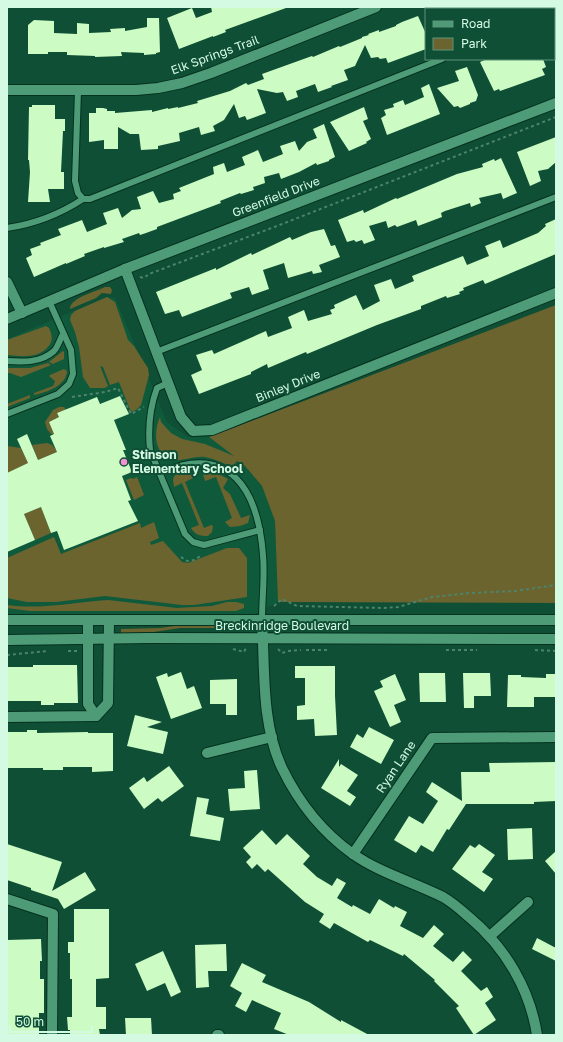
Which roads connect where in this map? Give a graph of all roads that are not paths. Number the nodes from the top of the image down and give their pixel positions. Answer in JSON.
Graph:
{"nodes":[{"id":1,"x":376,"y":7,"type":"edge"},
{"id":2,"x":439,"y":60,"type":"edge"},
{"id":3,"x":7,"y":90,"type":"edge"},
{"id":4,"x":78,"y":91,"type":"junction"},
{"id":5,"x":556,"y":103,"type":"edge"},
{"id":6,"x":556,"y":197,"type":"edge"},
{"id":7,"x":83,"y":199,"type":"junction"},
{"id":8,"x":7,"y":228,"type":"edge"},
{"id":9,"x":125,"y":269,"type":"junction"},
{"id":10,"x":7,"y":282,"type":"edge"},
{"id":11,"x":556,"y":293,"type":"edge"},
{"id":12,"x":49,"y":301,"type":"junction"},
{"id":13,"x":22,"y":313,"type":"junction"},
{"id":14,"x":7,"y":319,"type":"edge"},
{"id":15,"x":63,"y":334,"type":"junction"},
{"id":16,"x":156,"y":352,"type":"junction"},
{"id":17,"x":7,"y":361,"type":"edge"},
{"id":18,"x":168,"y":383,"type":"junction"},
{"id":19,"x":7,"y":414,"type":"edge"},
{"id":20,"x":160,"y":473,"type":"junction"},
{"id":21,"x":260,"y":530,"type":"junction"},
{"id":22,"x":7,"y":620,"type":"edge"},
{"id":23,"x":88,"y":620,"type":"junction"},
{"id":24,"x":109,"y":620,"type":"junction"},
{"id":25,"x":262,"y":620,"type":"junction"},
{"id":26,"x":556,"y":620,"type":"edge"},
{"id":27,"x":263,"y":639,"type":"junction"},
{"id":28,"x":556,"y":639,"type":"edge"},
{"id":29,"x":7,"y":640,"type":"edge"},
{"id":30,"x":89,"y":640,"type":"junction"},
{"id":31,"x":108,"y":640,"type":"junction"},
{"id":32,"x":96,"y":716,"type":"junction"},
{"id":33,"x":7,"y":717,"type":"edge"},
{"id":34,"x":272,"y":737,"type":"junction"},
{"id":35,"x":556,"y":737,"type":"edge"},
{"id":36,"x":207,"y":753,"type":"dead end"},
{"id":37,"x":353,"y":854,"type":"junction"},
{"id":38,"x":7,"y":899,"type":"edge"},
{"id":39,"x":528,"y":902,"type":"dead end"},
{"id":40,"x":490,"y":936,"type":"junction"},
{"id":41,"x":52,"y":1035,"type":"edge"},
{"id":42,"x":537,"y":1035,"type":"edge"}],
"edges":[{"from":1,"to":4,"type":"street","name":"Elk Springs Trail"},
{"from":2,"to":7,"type":"lane"},
{"from":3,"to":4,"type":"street","name":"Elk Springs Trail"},
{"from":4,"to":7,"type":"lane"},
{"from":5,"to":9,"type":"street","name":"Greenfield Drive"},
{"from":6,"to":16,"type":"lane"},
{"from":7,"to":8,"type":"lane"},
{"from":9,"to":12,"type":"street","name":"Greenfield Drive"},
{"from":9,"to":16,"type":"street","name":"Binley Drive"},
{"from":10,"to":13,"type":"street"},
{"from":11,"to":18,"type":"street","name":"Binley Drive"},
{"from":12,"to":13,"type":"street","name":"Greenfield Drive"},
{"from":12,"to":15,"type":"lane"},
{"from":13,"to":14,"type":"street","name":"Greenfield Drive"},
{"from":15,"to":17,"type":"lane"},
{"from":15,"to":19,"type":"lane"},
{"from":16,"to":18,"type":"street","name":"Binley Drive"},
{"from":18,"to":20,"type":"lane"},
{"from":20,"to":21,"type":"lane"},
{"from":20,"to":21,"type":"lane"},
{"from":21,"to":25,"type":"lane"},
{"from":22,"to":23,"type":"street","name":"Breckinridge Boulevard"},
{"from":23,"to":24,"type":"street","name":"Breckinridge Boulevard"},
{"from":23,"to":30,"type":"street"},
{"from":24,"to":25,"type":"street","name":"Breckinridge Boulevard"},
{"from":24,"to":31,"type":"street"},
{"from":25,"to":26,"type":"street","name":"Breckinridge Boulevard"},
{"from":25,"to":27,"type":"street"},
{"from":27,"to":28,"type":"street","name":"Breckinridge Boulevard"},
{"from":27,"to":31,"type":"street","name":"Breckinridge Boulevard"},
{"from":27,"to":34,"type":"street"},
{"from":29,"to":30,"type":"street","name":"Breckinridge Boulevard"},
{"from":30,"to":31,"type":"street","name":"Breckinridge Boulevard"},
{"from":30,"to":32,"type":"street"},
{"from":31,"to":32,"type":"street"},
{"from":32,"to":33,"type":"street"},
{"from":34,"to":36,"type":"street"},
{"from":34,"to":37,"type":"street"},
{"from":35,"to":37,"type":"street","name":"Ryan Lane"},
{"from":37,"to":40,"type":"street"},
{"from":38,"to":41,"type":"street"},
{"from":39,"to":40,"type":"street"},
{"from":40,"to":42,"type":"street"}]}
